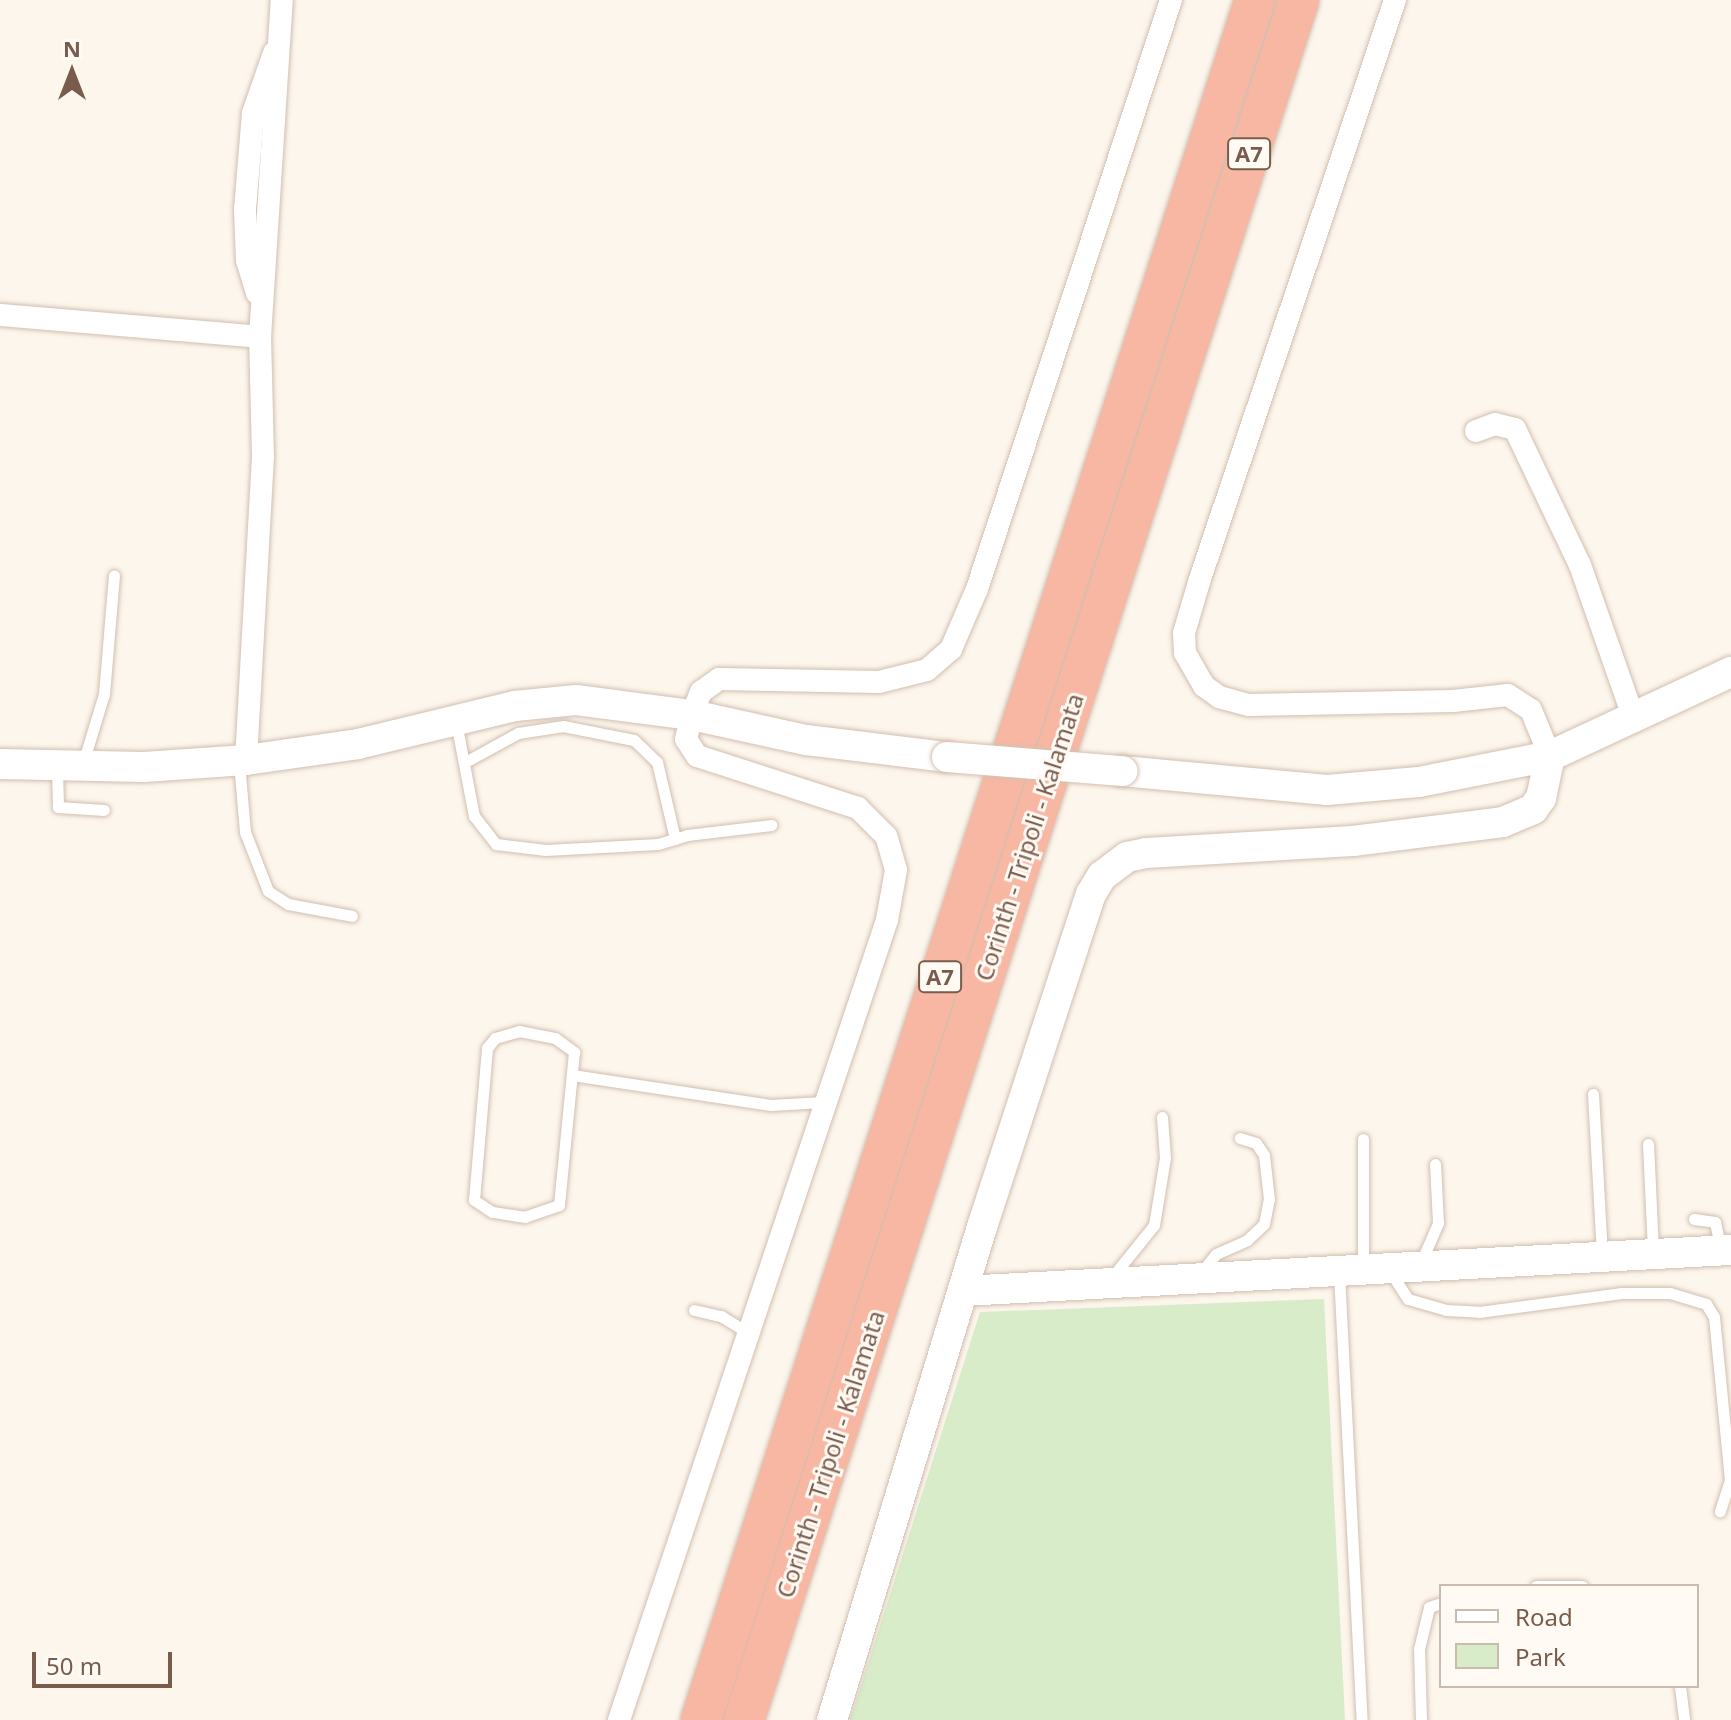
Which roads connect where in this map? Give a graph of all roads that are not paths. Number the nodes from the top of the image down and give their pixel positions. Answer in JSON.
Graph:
{"nodes":[{"id":1,"x":282,"y":0,"type":"edge"},
{"id":2,"x":1171,"y":0,"type":"edge"},
{"id":3,"x":1255,"y":0,"type":"edge"},
{"id":4,"x":1395,"y":0,"type":"edge"},
{"id":5,"x":1298,"y":4,"type":"edge"},
{"id":6,"x":0,"y":315,"type":"edge"},
{"id":7,"x":260,"y":337,"type":"junction"},
{"id":8,"x":1476,"y":431,"type":"dead end"},
{"id":9,"x":114,"y":575,"type":"dead end"},
{"id":10,"x":1731,"y":672,"type":"edge"},
{"id":11,"x":692,"y":715,"type":"junction"},
{"id":12,"x":1634,"y":719,"type":"junction"},
{"id":13,"x":456,"y":721,"type":"junction"},
{"id":14,"x":1550,"y":756,"type":"junction"},
{"id":15,"x":243,"y":761,"type":"junction"},
{"id":16,"x":467,"y":761,"type":"junction"},
{"id":17,"x":0,"y":764,"type":"edge"},
{"id":18,"x":69,"y":766,"type":"junction"},
{"id":19,"x":104,"y":810,"type":"dead end"},
{"id":20,"x":771,"y":825,"type":"dead end"},
{"id":21,"x":675,"y":839,"type":"junction"},
{"id":22,"x":352,"y":916,"type":"dead end"},
{"id":23,"x":572,"y":1075,"type":"junction"},
{"id":24,"x":1593,"y":1094,"type":"dead end"},
{"id":25,"x":823,"y":1102,"type":"junction"},
{"id":26,"x":1162,"y":1117,"type":"dead end"},
{"id":27,"x":1240,"y":1138,"type":"dead end"},
{"id":28,"x":1363,"y":1139,"type":"dead end"},
{"id":29,"x":1648,"y":1144,"type":"dead end"},
{"id":30,"x":1435,"y":1164,"type":"dead end"},
{"id":31,"x":1694,"y":1219,"type":"dead end"},
{"id":32,"x":1726,"y":1250,"type":"edge"},
{"id":33,"x":1653,"y":1254,"type":"junction"},
{"id":34,"x":1602,"y":1257,"type":"junction"},
{"id":35,"x":1377,"y":1269,"type":"junction"},
{"id":36,"x":1197,"y":1279,"type":"junction"},
{"id":37,"x":1102,"y":1284,"type":"junction"},
{"id":38,"x":963,"y":1291,"type":"junction"},
{"id":39,"x":694,"y":1310,"type":"dead end"},
{"id":40,"x":747,"y":1332,"type":"junction"},
{"id":41,"x":1720,"y":1511,"type":"dead end"},
{"id":42,"x":1439,"y":1604,"type":"edge"},
{"id":43,"x":1680,"y":1688,"type":"edge"},
{"id":44,"x":619,"y":1720,"type":"edge"},
{"id":45,"x":701,"y":1720,"type":"edge"},
{"id":46,"x":744,"y":1720,"type":"edge"},
{"id":47,"x":832,"y":1720,"type":"edge"},
{"id":48,"x":1362,"y":1720,"type":"edge"},
{"id":49,"x":1421,"y":1720,"type":"edge"},
{"id":50,"x":1684,"y":1720,"type":"edge"}],
"edges":[{"from":1,"to":7,"type":"street"},
{"from":2,"to":11,"type":"street"},
{"from":3,"to":45,"type":"highway","name":"Corinth - Tripoli - Kalamata","number":"Α7"},
{"from":4,"to":14,"type":"street"},
{"from":5,"to":46,"type":"highway","name":"Corinth - Tripoli - Kalamata","number":"Α7"},
{"from":6,"to":7,"type":"street"},
{"from":7,"to":15,"type":"street"},
{"from":8,"to":12,"type":"street"},
{"from":9,"to":18,"type":"lane"},
{"from":10,"to":12,"type":"street"},
{"from":11,"to":13,"type":"street"},
{"from":11,"to":14,"type":"street","bridge":true},
{"from":11,"to":25,"type":"street"},
{"from":12,"to":14,"type":"street"},
{"from":13,"to":15,"type":"street"},
{"from":13,"to":16,"type":"lane"},
{"from":14,"to":38,"type":"street"},
{"from":15,"to":18,"type":"street"},
{"from":15,"to":22,"type":"lane"},
{"from":16,"to":21,"type":"lane"},
{"from":16,"to":21,"type":"lane"},
{"from":17,"to":18,"type":"street"},
{"from":18,"to":19,"type":"lane"},
{"from":20,"to":21,"type":"lane"},
{"from":23,"to":23,"type":"lane"},
{"from":23,"to":25,"type":"lane"},
{"from":24,"to":34,"type":"lane"},
{"from":25,"to":40,"type":"street"},
{"from":26,"to":37,"type":"lane"},
{"from":27,"to":36,"type":"lane"},
{"from":28,"to":35,"type":"lane"},
{"from":29,"to":33,"type":"lane"},
{"from":30,"to":35,"type":"lane"},
{"from":31,"to":32,"type":"lane"},
{"from":32,"to":33,"type":"street"},
{"from":33,"to":34,"type":"street"},
{"from":34,"to":35,"type":"street"},
{"from":35,"to":36,"type":"street"},
{"from":35,"to":41,"type":"lane"},
{"from":35,"to":48,"type":"lane"},
{"from":36,"to":37,"type":"street"},
{"from":37,"to":38,"type":"street"},
{"from":38,"to":47,"type":"street"},
{"from":39,"to":40,"type":"lane"},
{"from":40,"to":44,"type":"street"},
{"from":42,"to":49,"type":"lane"},
{"from":43,"to":50,"type":"lane"}]}
